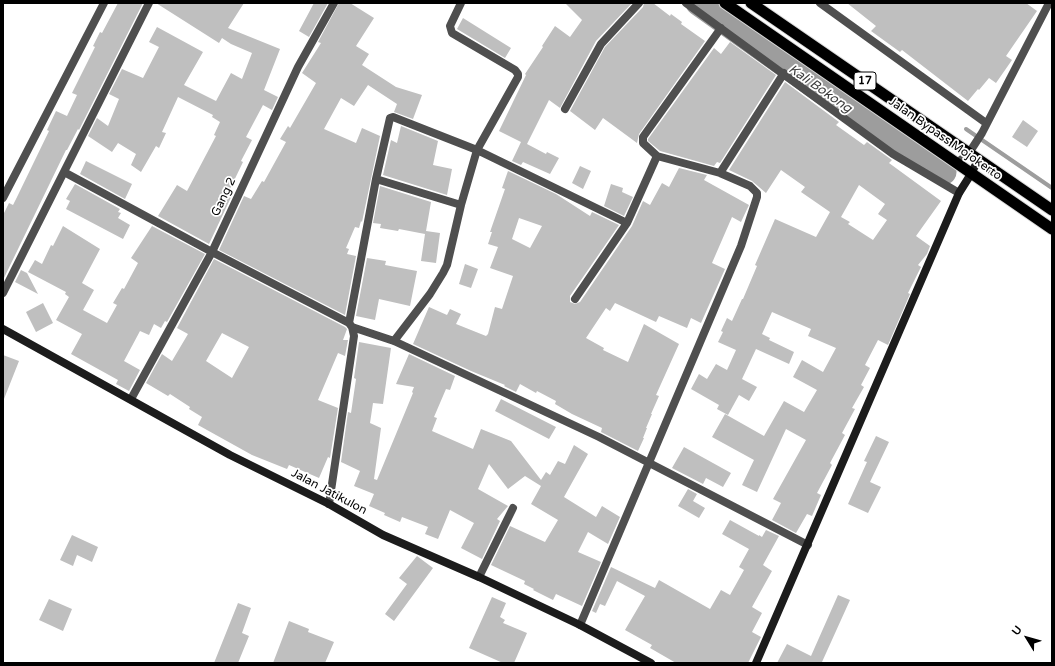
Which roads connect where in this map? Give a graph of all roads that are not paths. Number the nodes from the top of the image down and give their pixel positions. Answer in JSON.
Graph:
{"nodes":[{"id":1,"x":104,"y":3,"type":"edge"},
{"id":2,"x":149,"y":3,"type":"edge"},
{"id":3,"x":334,"y":3,"type":"edge"},
{"id":4,"x":461,"y":3,"type":"edge"},
{"id":5,"x":639,"y":3,"type":"edge"},
{"id":6,"x":686,"y":3,"type":"edge"},
{"id":7,"x":725,"y":3,"type":"edge"},
{"id":8,"x":751,"y":3,"type":"edge"},
{"id":9,"x":820,"y":3,"type":"edge"},
{"id":10,"x":1048,"y":3,"type":"edge"},
{"id":11,"x":721,"y":28,"type":"junction"},
{"id":12,"x":784,"y":73,"type":"junction"},
{"id":13,"x":565,"y":109,"type":"dead end"},
{"id":14,"x":986,"y":123,"type":"junction"},
{"id":15,"x":477,"y":150,"type":"junction"},
{"id":16,"x":971,"y":151,"type":"junction"},
{"id":17,"x":657,"y":156,"type":"junction"},
{"id":18,"x":978,"y":160,"type":"junction"},
{"id":19,"x":957,"y":163,"type":"junction"},
{"id":20,"x":64,"y":172,"type":"junction"},
{"id":21,"x":720,"y":173,"type":"junction"},
{"id":22,"x":971,"y":174,"type":"junction"},
{"id":23,"x":376,"y":179,"type":"junction"},
{"id":24,"x":960,"y":193,"type":"junction"},
{"id":25,"x":3,"y":198,"type":"edge"},
{"id":26,"x":461,"y":205,"type":"junction"},
{"id":27,"x":1052,"y":210,"type":"edge"},
{"id":28,"x":627,"y":223,"type":"junction"},
{"id":29,"x":1052,"y":228,"type":"edge"},
{"id":30,"x":212,"y":252,"type":"junction"},
{"id":31,"x":3,"y":293,"type":"edge"},
{"id":32,"x":575,"y":299,"type":"dead end"},
{"id":33,"x":351,"y":325,"type":"junction"},
{"id":34,"x":3,"y":329,"type":"edge"},
{"id":35,"x":394,"y":341,"type":"junction"},
{"id":36,"x":131,"y":399,"type":"junction"},
{"id":37,"x":650,"y":463,"type":"junction"},
{"id":38,"x":329,"y":504,"type":"junction"},
{"id":39,"x":513,"y":508,"type":"dead end"},
{"id":40,"x":808,"y":545,"type":"junction"},
{"id":41,"x":479,"y":577,"type":"junction"},
{"id":42,"x":580,"y":625,"type":"junction"},
{"id":43,"x":651,"y":663,"type":"edge"},
{"id":44,"x":756,"y":663,"type":"edge"}],
"edges":[{"from":1,"to":25,"type":"street"},
{"from":2,"to":20,"type":"street"},
{"from":3,"to":30,"type":"street","name":"Gang 2"},
{"from":4,"to":15,"type":"street"},
{"from":5,"to":13,"type":"street"},
{"from":6,"to":11,"type":"street"},
{"from":7,"to":19,"type":"highway","name":"Jalan Bypass Mojokerto","number":"17"},
{"from":8,"to":16,"type":"highway","name":"Jalan Bypass Mojokerto","number":"17"},
{"from":9,"to":14,"type":"street"},
{"from":10,"to":14,"type":"street"},
{"from":11,"to":12,"type":"street"},
{"from":11,"to":17,"type":"street"},
{"from":12,"to":21,"type":"street"},
{"from":12,"to":24,"type":"street"},
{"from":14,"to":16,"type":"street"},
{"from":15,"to":23,"type":"street"},
{"from":15,"to":26,"type":"street"},
{"from":15,"to":28,"type":"street"},
{"from":16,"to":18,"type":"highway","name":"Jalan Bypass Mojokerto","number":"17"},
{"from":16,"to":19,"type":"street"},
{"from":17,"to":21,"type":"street"},
{"from":17,"to":28,"type":"street"},
{"from":18,"to":22,"type":"main road"},
{"from":18,"to":27,"type":"highway","name":"Jalan Bypass Mojokerto","number":"17"},
{"from":19,"to":22,"type":"highway","name":"Jalan Bypass Mojokerto","number":"17"},
{"from":20,"to":30,"type":"street"},
{"from":20,"to":31,"type":"street"},
{"from":21,"to":37,"type":"street"},
{"from":22,"to":24,"type":"main road"},
{"from":22,"to":29,"type":"highway","name":"Jalan Bypass Mojokerto","number":"17"},
{"from":23,"to":26,"type":"street"},
{"from":23,"to":33,"type":"street"},
{"from":24,"to":40,"type":"main road"},
{"from":26,"to":35,"type":"street"},
{"from":28,"to":32,"type":"street"},
{"from":30,"to":33,"type":"street"},
{"from":30,"to":36,"type":"street","name":"Gang 2"},
{"from":33,"to":35,"type":"street"},
{"from":33,"to":38,"type":"street"},
{"from":34,"to":36,"type":"main road","name":"Jalan Jatikulon"},
{"from":35,"to":37,"type":"street"},
{"from":36,"to":38,"type":"main road","name":"Jalan Jatikulon"},
{"from":37,"to":40,"type":"street"},
{"from":37,"to":42,"type":"street"},
{"from":38,"to":41,"type":"main road","name":"Jalan Jatikulon"},
{"from":39,"to":41,"type":"street"},
{"from":40,"to":44,"type":"main road"},
{"from":41,"to":42,"type":"main road","name":"Jalan Jatikulon"},
{"from":42,"to":43,"type":"main road","name":"Jalan Jatikulon"}]}
